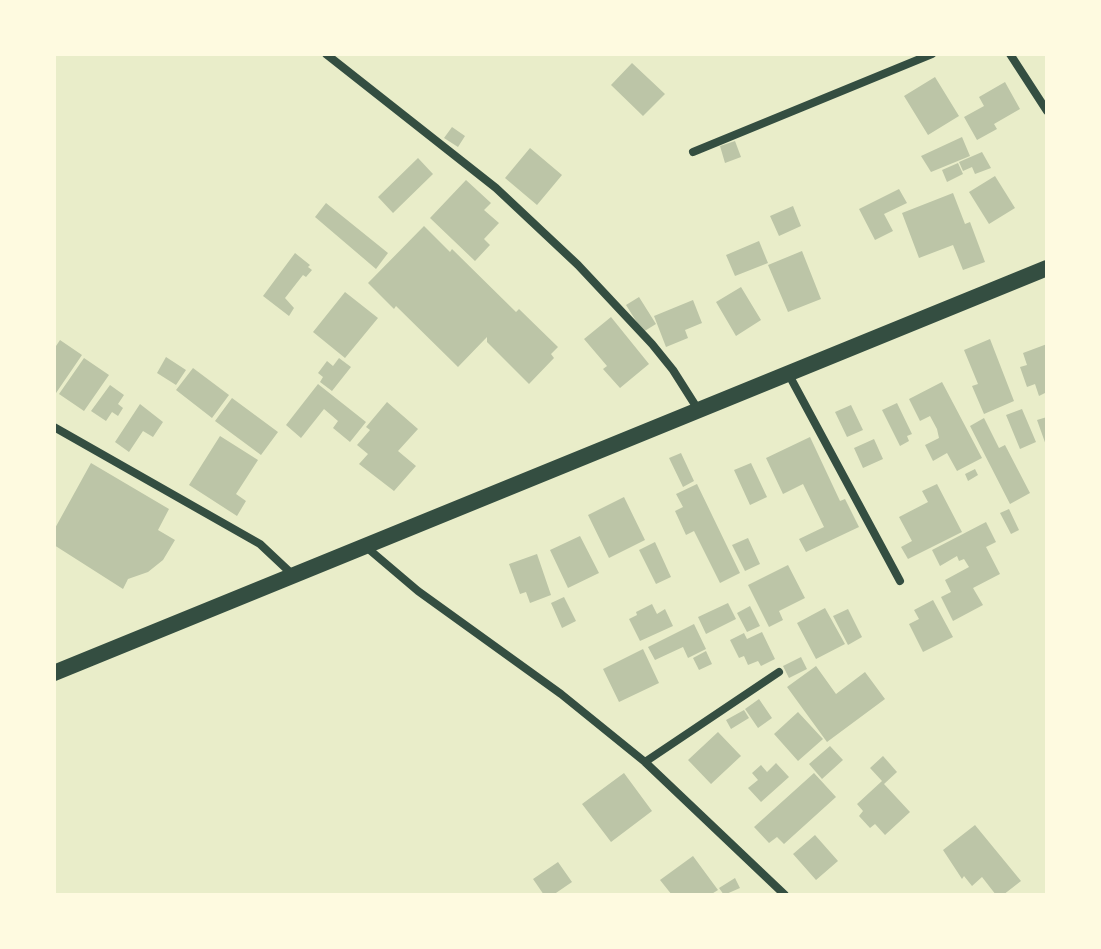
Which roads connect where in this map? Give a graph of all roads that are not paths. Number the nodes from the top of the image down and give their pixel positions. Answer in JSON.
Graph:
{"nodes":[{"id":1,"x":326,"y":54,"type":"edge"},
{"id":2,"x":932,"y":54,"type":"edge"},
{"id":3,"x":1010,"y":54,"type":"edge"},
{"id":4,"x":1047,"y":111,"type":"edge"},
{"id":5,"x":693,"y":152,"type":"dead end"},
{"id":6,"x":1047,"y":268,"type":"edge"},
{"id":7,"x":789,"y":375,"type":"junction"},
{"id":8,"x":699,"y":412,"type":"junction"},
{"id":9,"x":54,"y":427,"type":"edge"},
{"id":10,"x":365,"y":546,"type":"junction"},
{"id":11,"x":293,"y":575,"type":"junction"},
{"id":12,"x":900,"y":581,"type":"dead end"},
{"id":13,"x":779,"y":672,"type":"dead end"},
{"id":14,"x":54,"y":673,"type":"edge"},
{"id":15,"x":645,"y":762,"type":"junction"},
{"id":16,"x":785,"y":895,"type":"edge"}],
"edges":[{"from":1,"to":8,"type":"street"},
{"from":2,"to":5,"type":"street"},
{"from":3,"to":4,"type":"street"},
{"from":6,"to":7,"type":"main road"},
{"from":7,"to":8,"type":"main road"},
{"from":7,"to":12,"type":"street"},
{"from":8,"to":10,"type":"main road"},
{"from":9,"to":11,"type":"street"},
{"from":10,"to":11,"type":"main road"},
{"from":10,"to":15,"type":"street"},
{"from":11,"to":14,"type":"main road"},
{"from":13,"to":15,"type":"street"},
{"from":15,"to":16,"type":"street"}]}
